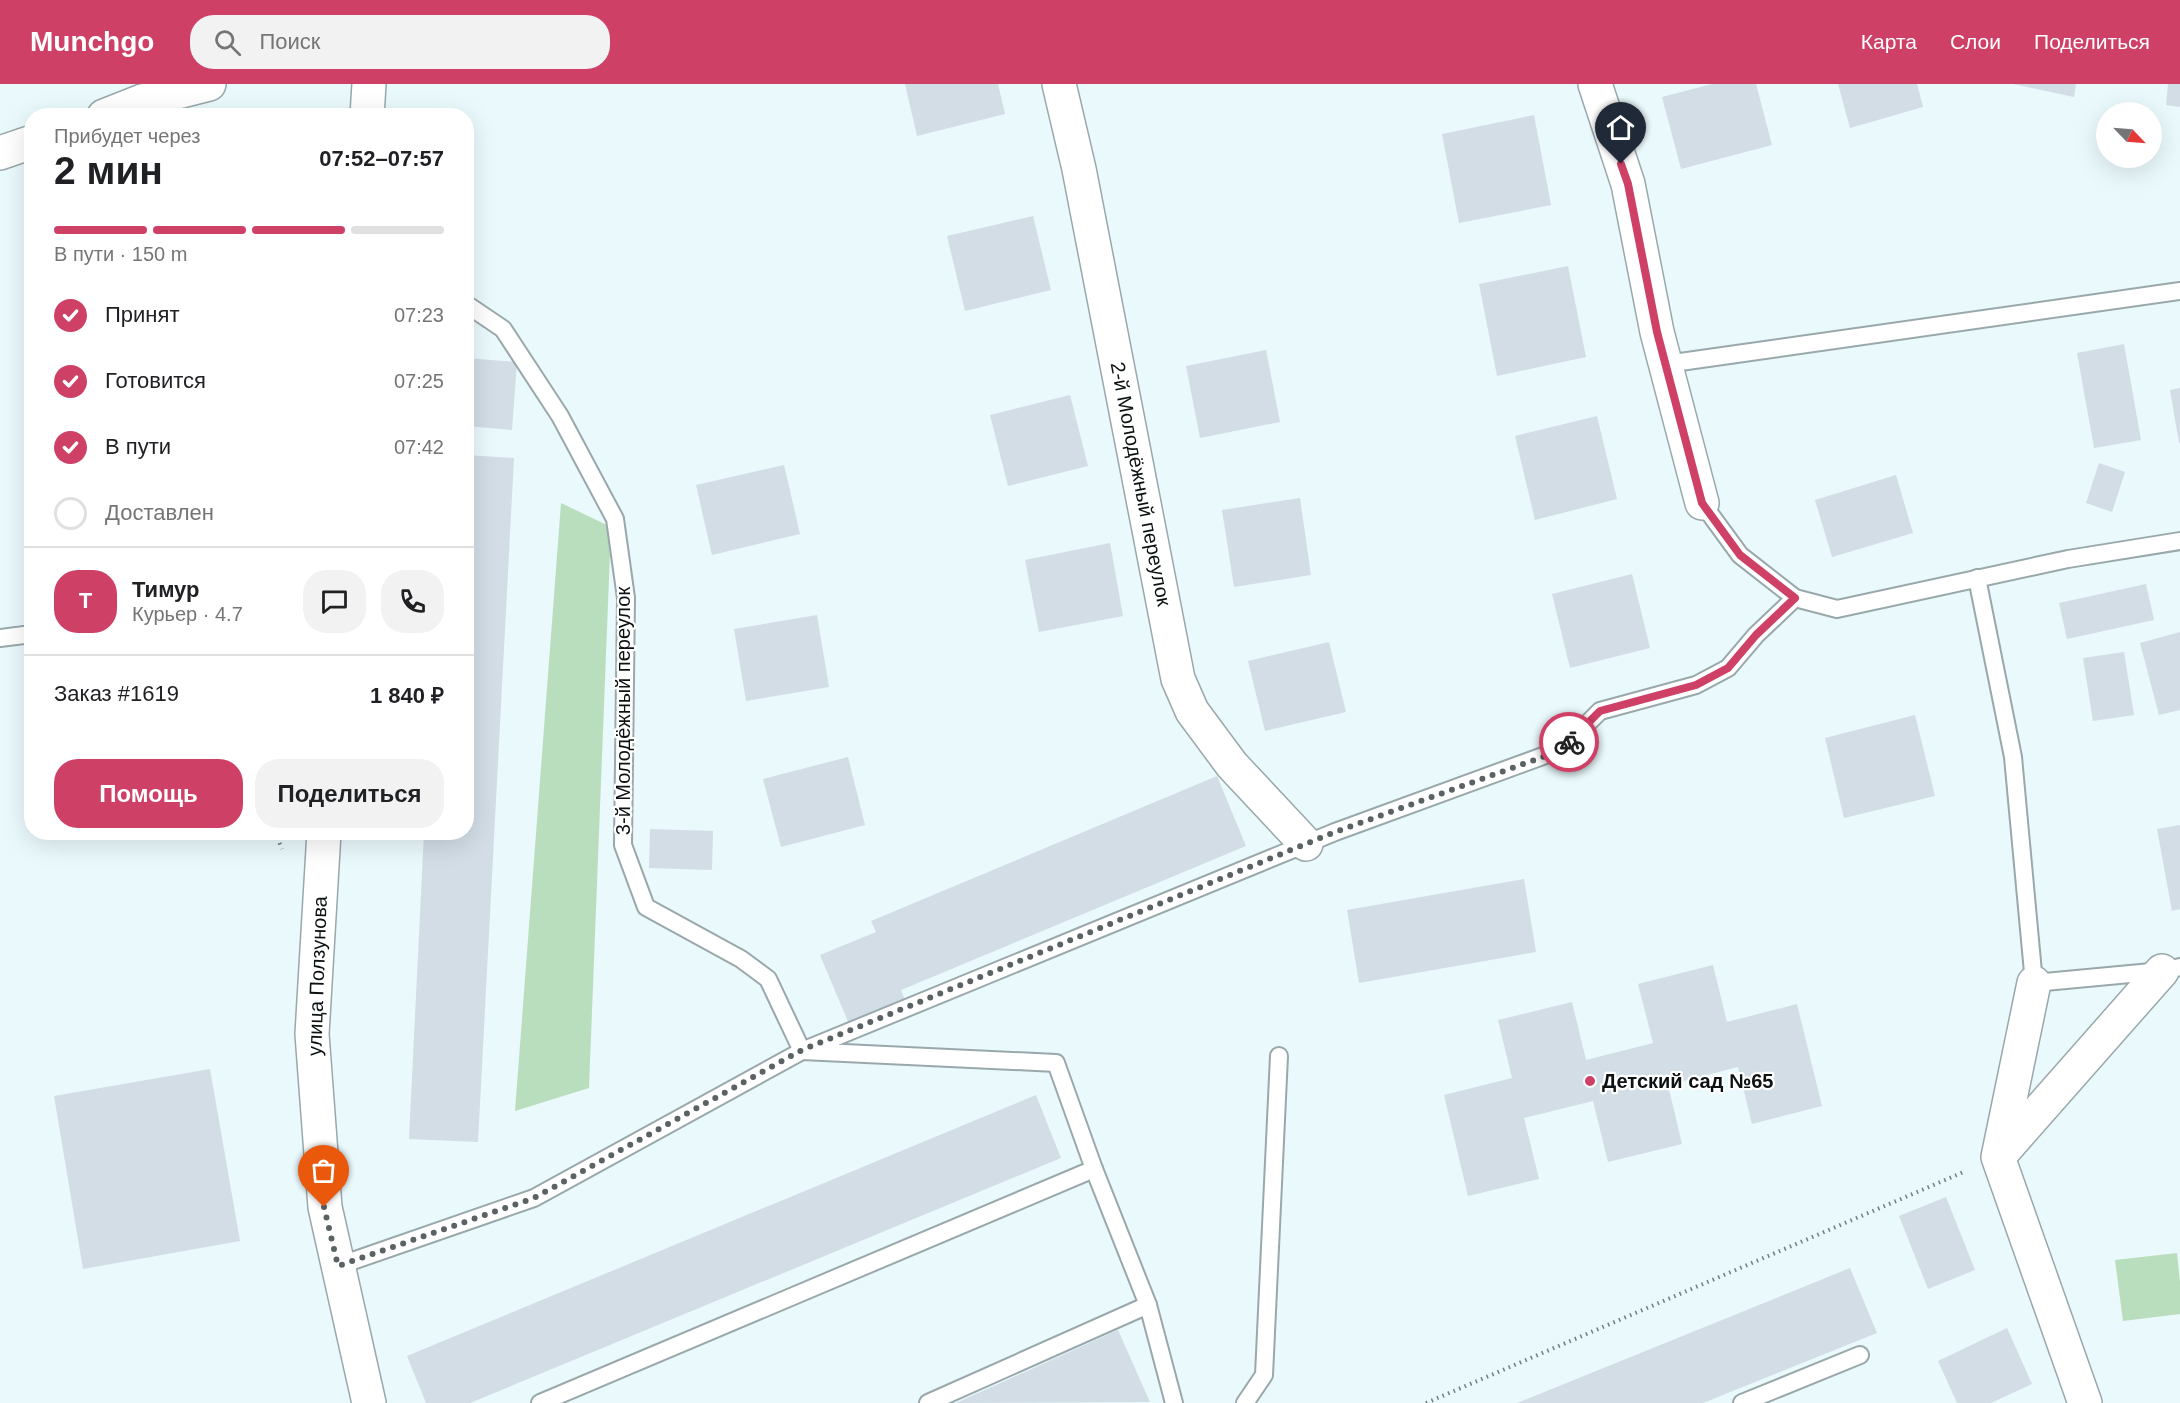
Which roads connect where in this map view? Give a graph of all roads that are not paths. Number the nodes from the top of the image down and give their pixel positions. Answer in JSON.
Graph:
{"nodes":[{"id":1,"x":209,"y":84,"type":"edge"},
{"id":2,"x":369,"y":84,"type":"edge"},
{"id":3,"x":1059,"y":84,"type":"edge"},
{"id":4,"x":1595,"y":84,"type":"edge"},
{"id":5,"x":144,"y":108,"type":"edge"},
{"id":6,"x":368,"y":108,"type":"edge"},
{"id":7,"x":24,"y":145,"type":"edge"},
{"id":8,"x":0,"y":153,"type":"edge"},
{"id":9,"x":2180,"y":291,"type":"edge"},
{"id":10,"x":474,"y":309,"type":"edge"},
{"id":11,"x":1666,"y":364,"type":"junction"},
{"id":12,"x":1702,"y":503,"type":"joint"},
{"id":13,"x":2180,"y":541,"type":"edge"},
{"id":14,"x":1977,"y":578,"type":"junction"},
{"id":15,"x":1795,"y":598,"type":"junction"},
{"id":16,"x":24,"y":635,"type":"edge"},
{"id":17,"x":0,"y":638,"type":"edge"},
{"id":18,"x":324,"y":840,"type":"edge"},
{"id":19,"x":1306,"y":844,"type":"junction"},
{"id":20,"x":2171,"y":969,"type":"edge"},
{"id":21,"x":2034,"y":983,"type":"junction"},
{"id":22,"x":802,"y":1050,"type":"junction"},
{"id":23,"x":1279,"y":1056,"type":"dead end"},
{"id":24,"x":1998,"y":1157,"type":"junction"},
{"id":25,"x":1094,"y":1169,"type":"junction"},
{"id":26,"x":338,"y":1266,"type":"junction"},
{"id":27,"x":1148,"y":1305,"type":"junction"},
{"id":28,"x":1860,"y":1355,"type":"dead end"},
{"id":29,"x":369,"y":1403,"type":"edge"},
{"id":30,"x":540,"y":1403,"type":"edge"},
{"id":31,"x":928,"y":1403,"type":"edge"},
{"id":32,"x":1174,"y":1403,"type":"edge"},
{"id":33,"x":1245,"y":1403,"type":"edge"},
{"id":34,"x":1742,"y":1403,"type":"edge"},
{"id":35,"x":2085,"y":1403,"type":"edge"}],
"edges":[{"from":1,"to":5,"type":"street"},
{"from":2,"to":6,"type":"street"},
{"from":3,"to":19,"type":"street","name":"2-й Молодёжный переулок"},
{"from":4,"to":11,"type":"street"},
{"from":7,"to":8,"type":"street"},
{"from":9,"to":11,"type":"lane"},
{"from":10,"to":22,"type":"lane","name":"3-й Молодёжный переулок"},
{"from":11,"to":12,"type":"street"},
{"from":12,"to":15,"type":"lane"},
{"from":13,"to":14,"type":"lane"},
{"from":14,"to":15,"type":"lane"},
{"from":14,"to":21,"type":"lane"},
{"from":15,"to":19,"type":"lane"},
{"from":16,"to":17,"type":"lane"},
{"from":18,"to":26,"type":"street","name":"улица Ползунова"},
{"from":19,"to":22,"type":"lane"},
{"from":20,"to":21,"type":"lane"},
{"from":20,"to":24,"type":"street"},
{"from":21,"to":24,"type":"street"},
{"from":22,"to":25,"type":"lane"},
{"from":22,"to":26,"type":"lane"},
{"from":23,"to":33,"type":"lane"},
{"from":24,"to":35,"type":"street"},
{"from":25,"to":27,"type":"lane"},
{"from":25,"to":30,"type":"lane"},
{"from":26,"to":29,"type":"street","name":"улица Ползунова"},
{"from":27,"to":31,"type":"lane"},
{"from":27,"to":32,"type":"lane"},
{"from":28,"to":34,"type":"lane"}]}
